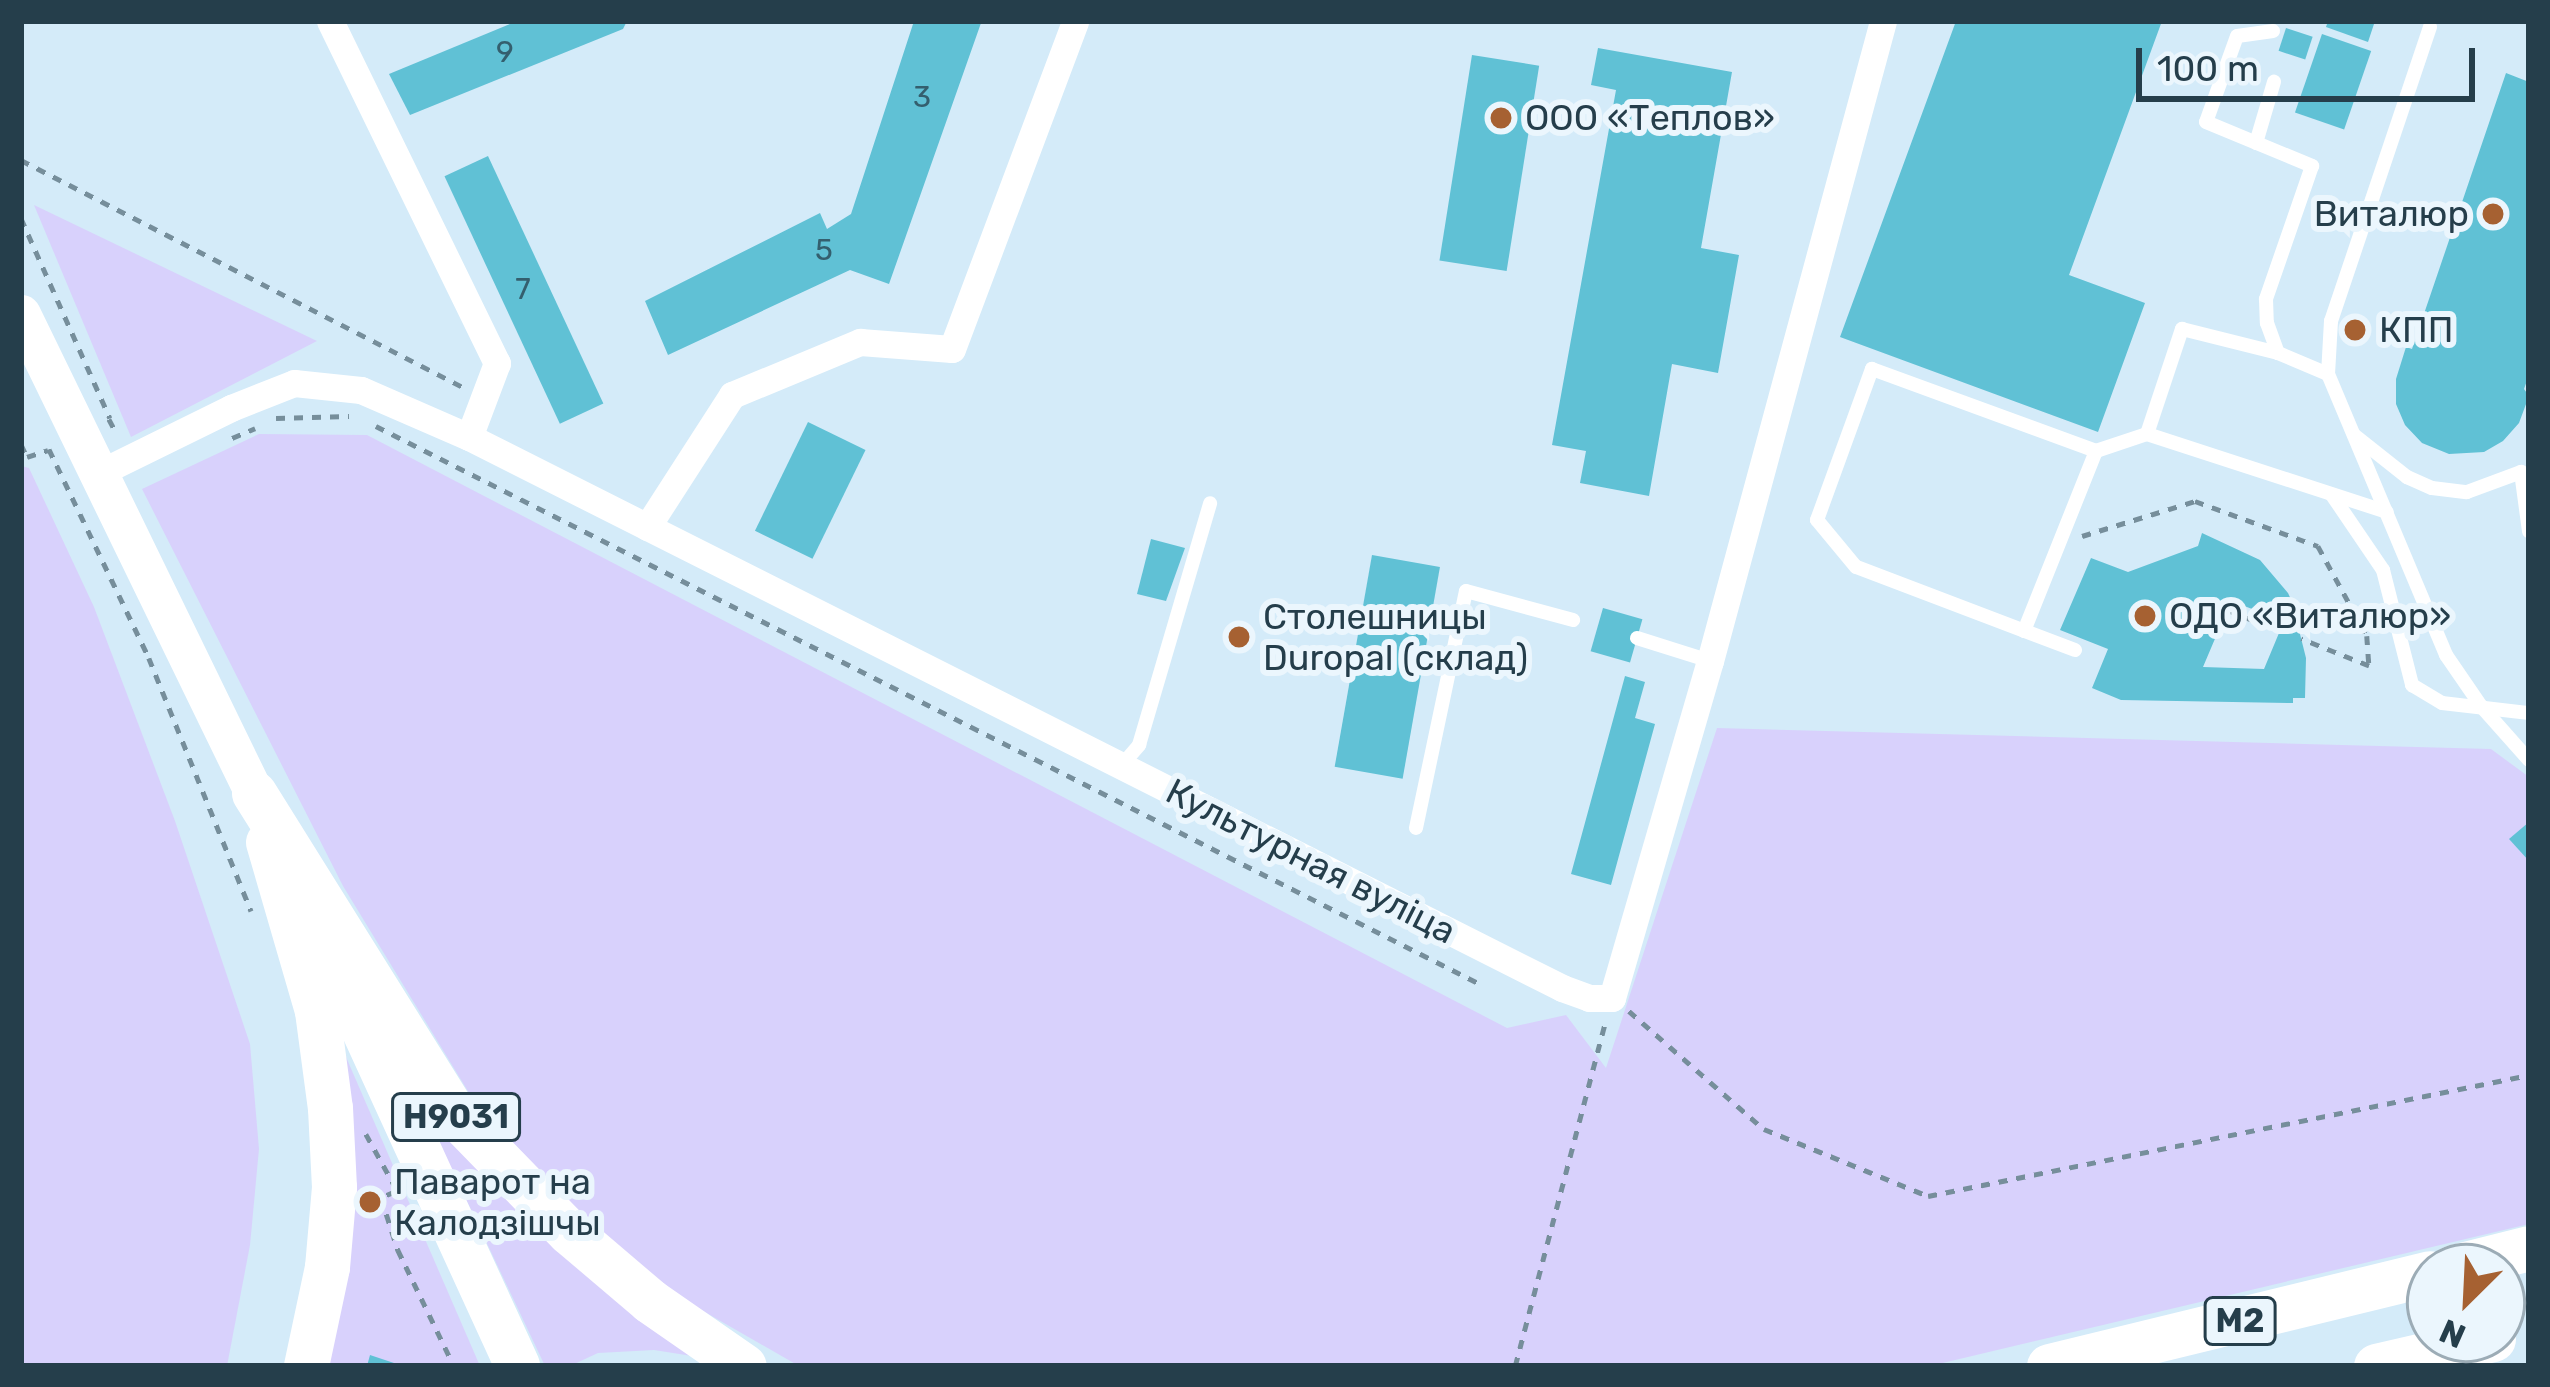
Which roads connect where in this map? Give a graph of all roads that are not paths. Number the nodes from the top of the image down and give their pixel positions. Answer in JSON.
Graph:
{"nodes":[{"id":1,"x":330,"y":21,"type":"edge"},
{"id":2,"x":1075,"y":21,"type":"edge"},
{"id":3,"x":1883,"y":21,"type":"edge"},
{"id":4,"x":2430,"y":27,"type":"dead end"},
{"id":5,"x":2272,"y":31,"type":"dead end"},
{"id":6,"x":2274,"y":82,"type":"dead end"},
{"id":7,"x":2256,"y":143,"type":"junction"},
{"id":8,"x":21,"y":314,"type":"edge"},
{"id":9,"x":2278,"y":352,"type":"junction"},
{"id":10,"x":2328,"y":374,"type":"junction"},
{"id":11,"x":2350,"y":431,"type":"junction"},
{"id":12,"x":2147,"y":434,"type":"junction"},
{"id":13,"x":469,"y":436,"type":"junction"},
{"id":14,"x":2096,"y":452,"type":"junction"},
{"id":15,"x":95,"y":475,"type":"junction"},
{"id":16,"x":2332,"y":495,"type":"junction"},
{"id":17,"x":1210,"y":503,"type":"dead end"},
{"id":18,"x":2387,"y":512,"type":"junction"},
{"id":19,"x":647,"y":527,"type":"junction"},
{"id":20,"x":2529,"y":531,"type":"edge"},
{"id":21,"x":1573,"y":620,"type":"dead end"},
{"id":22,"x":2024,"y":631,"type":"junction"},
{"id":23,"x":1637,"y":638,"type":"dead end"},
{"id":24,"x":2075,"y":650,"type":"dead end"},
{"id":25,"x":1710,"y":661,"type":"junction"},
{"id":26,"x":2480,"y":706,"type":"junction"},
{"id":27,"x":2529,"y":713,"type":"edge"},
{"id":28,"x":2529,"y":760,"type":"edge"},
{"id":29,"x":1121,"y":766,"type":"junction"},
{"id":30,"x":254,"y":793,"type":"junction"},
{"id":31,"x":1416,"y":827,"type":"dead end"},
{"id":32,"x":2406,"y":1279,"type":"edge"},
{"id":33,"x":2406,"y":1361,"type":"edge"},
{"id":34,"x":306,"y":1366,"type":"edge"},
{"id":35,"x":517,"y":1366,"type":"edge"},
{"id":36,"x":744,"y":1366,"type":"edge"},
{"id":37,"x":2049,"y":1366,"type":"edge"},
{"id":38,"x":2376,"y":1366,"type":"edge"}],
"edges":[{"from":1,"to":13,"type":"street"},
{"from":2,"to":19,"type":"street"},
{"from":3,"to":25,"type":"street"},
{"from":4,"to":10,"type":"lane"},
{"from":5,"to":7,"type":"lane"},
{"from":6,"to":7,"type":"lane"},
{"from":7,"to":9,"type":"lane"},
{"from":8,"to":15,"type":"main road","number":"Н9031"},
{"from":9,"to":10,"type":"lane"},
{"from":9,"to":12,"type":"lane"},
{"from":10,"to":11,"type":"lane"},
{"from":11,"to":18,"type":"lane"},
{"from":11,"to":20,"type":"lane"},
{"from":12,"to":14,"type":"lane"},
{"from":12,"to":16,"type":"lane"},
{"from":13,"to":15,"type":"street","name":"Культурная вуліца"},
{"from":13,"to":19,"type":"street","name":"Культурная вуліца"},
{"from":14,"to":22,"type":"lane"},
{"from":14,"to":22,"type":"lane"},
{"from":15,"to":30,"type":"main road","number":"Н9031"},
{"from":16,"to":18,"type":"lane"},
{"from":16,"to":26,"type":"lane"},
{"from":17,"to":29,"type":"lane"},
{"from":18,"to":26,"type":"lane"},
{"from":19,"to":29,"type":"street","name":"Культурная вуліца"},
{"from":21,"to":31,"type":"lane"},
{"from":22,"to":24,"type":"lane"},
{"from":23,"to":25,"type":"lane"},
{"from":25,"to":29,"type":"street","name":"Культурная вуліца"},
{"from":26,"to":27,"type":"lane"},
{"from":26,"to":28,"type":"lane"},
{"from":30,"to":34,"type":"highway","number":"Н9031"},
{"from":30,"to":35,"type":"highway","number":"Н9031"},
{"from":30,"to":36,"type":"highway","number":"Н9031"},
{"from":32,"to":37,"type":"highway","number":"М2"},
{"from":33,"to":38,"type":"highway"}]}
